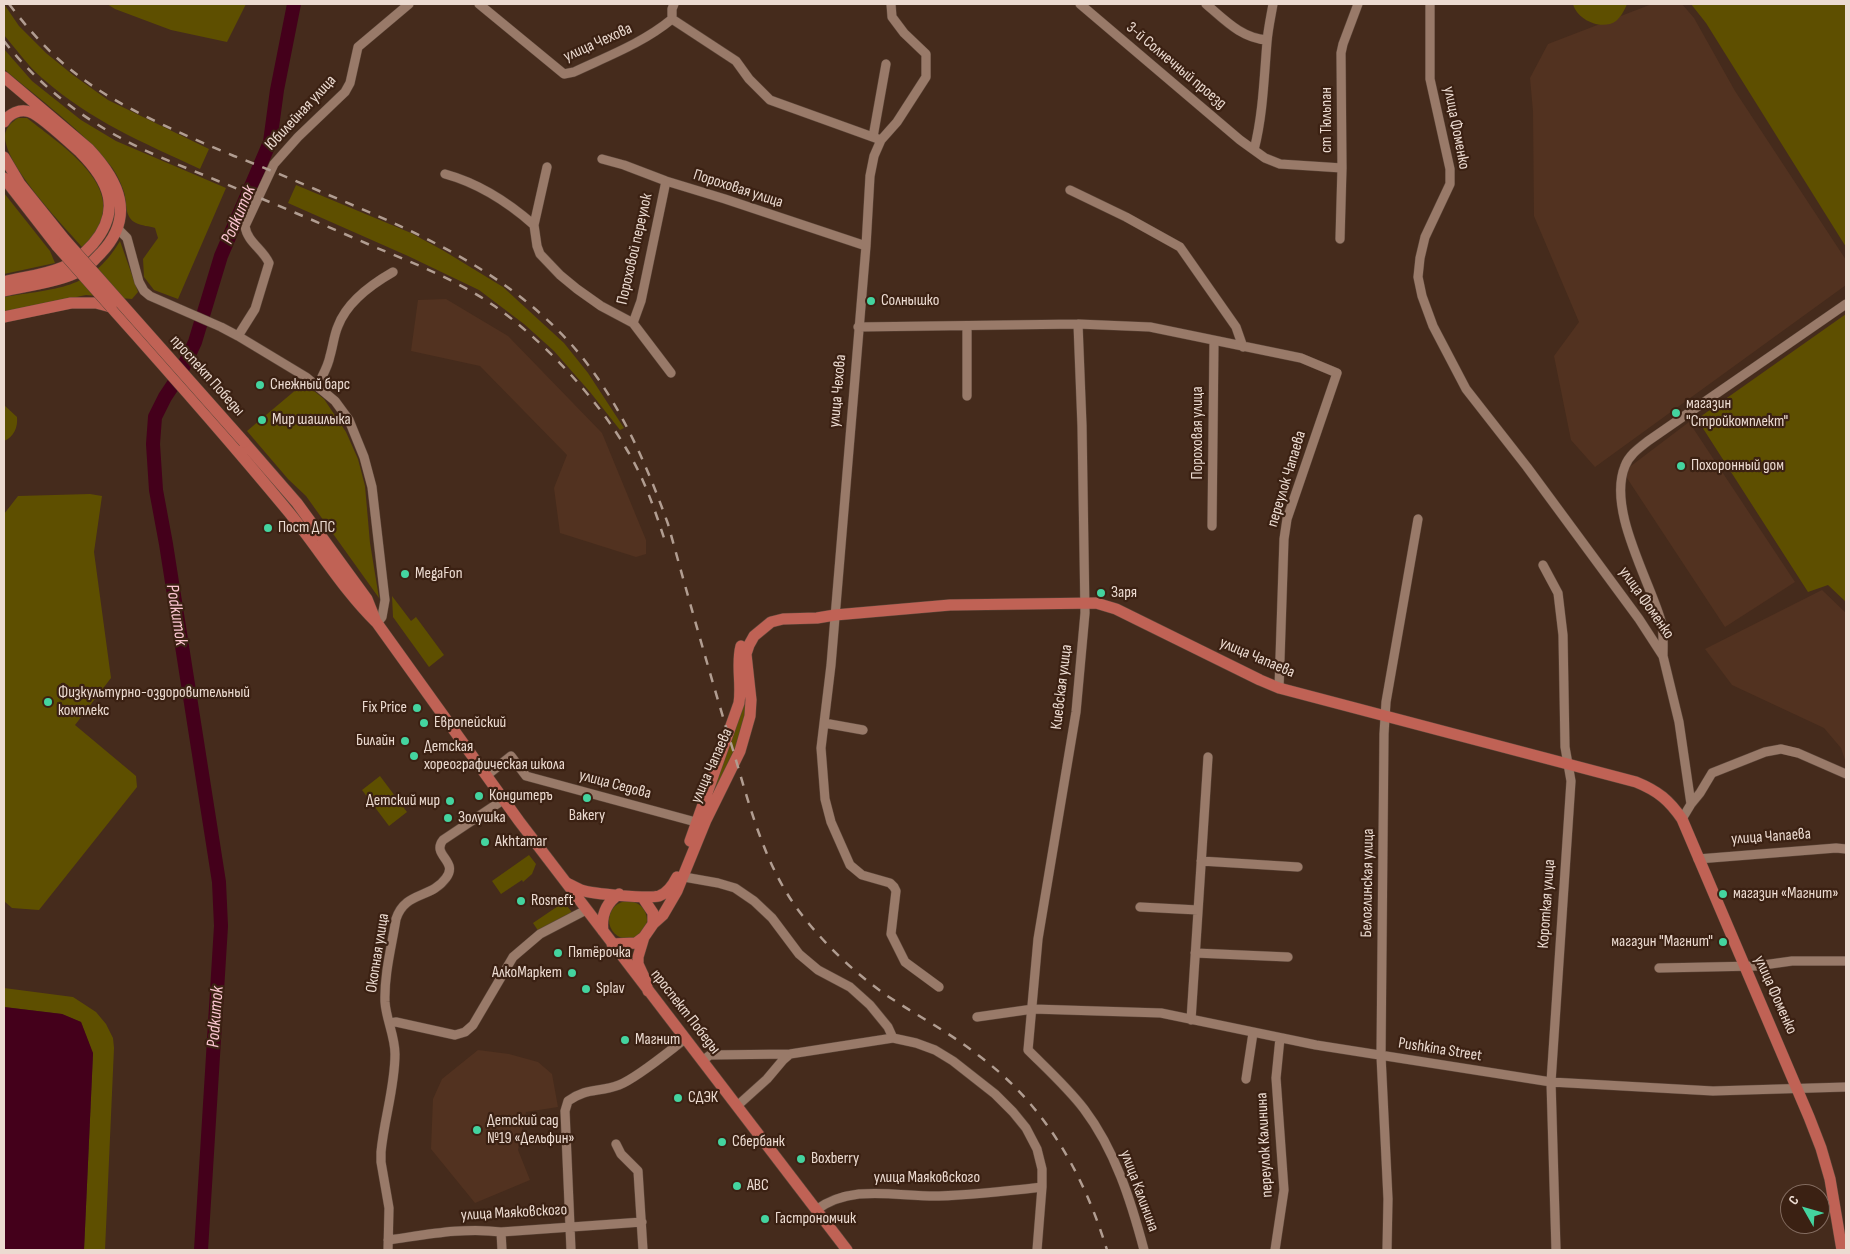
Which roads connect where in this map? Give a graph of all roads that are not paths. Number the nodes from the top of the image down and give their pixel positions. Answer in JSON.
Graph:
{"nodes":[{"id":1,"x":410,"y":4,"type":"edge"},
{"id":2,"x":479,"y":4,"type":"edge"},
{"id":3,"x":674,"y":4,"type":"edge"},
{"id":4,"x":891,"y":4,"type":"edge"},
{"id":5,"x":1080,"y":4,"type":"edge"},
{"id":6,"x":1206,"y":4,"type":"edge"},
{"id":7,"x":1273,"y":4,"type":"edge"},
{"id":8,"x":1358,"y":4,"type":"edge"},
{"id":9,"x":1430,"y":4,"type":"edge"},
{"id":10,"x":672,"y":19,"type":"junction"},
{"id":11,"x":1267,"y":40,"type":"junction"},
{"id":12,"x":886,"y":64,"type":"dead end"},
{"id":13,"x":4,"y":77,"type":"edge"},
{"id":14,"x":4,"y":122,"type":"edge"},
{"id":15,"x":877,"y":139,"type":"junction"},
{"id":16,"x":1254,"y":150,"type":"junction"},
{"id":17,"x":4,"y":157,"type":"edge"},
{"id":18,"x":602,"y":159,"type":"dead end"},
{"id":19,"x":547,"y":168,"type":"dead end"},
{"id":20,"x":1342,"y":168,"type":"junction"},
{"id":21,"x":445,"y":174,"type":"dead end"},
{"id":22,"x":4,"y":178,"type":"edge"},
{"id":23,"x":666,"y":181,"type":"junction"},
{"id":24,"x":1070,"y":190,"type":"dead end"},
{"id":25,"x":534,"y":225,"type":"junction"},
{"id":26,"x":117,"y":228,"type":"junction"},
{"id":27,"x":1340,"y":239,"type":"dead end"},
{"id":28,"x":61,"y":243,"type":"junction"},
{"id":29,"x":866,"y":246,"type":"junction"},
{"id":30,"x":393,"y":272,"type":"dead end"},
{"id":31,"x":4,"y":282,"type":"edge"},
{"id":32,"x":4,"y":291,"type":"edge"},
{"id":33,"x":1846,"y":304,"type":"edge"},
{"id":34,"x":111,"y":307,"type":"junction"},
{"id":35,"x":4,"y":317,"type":"edge"},
{"id":36,"x":633,"y":323,"type":"junction"},
{"id":37,"x":1078,"y":324,"type":"junction"},
{"id":38,"x":966,"y":326,"type":"junction"},
{"id":39,"x":858,"y":327,"type":"junction"},
{"id":40,"x":238,"y":336,"type":"junction"},
{"id":41,"x":1214,"y":341,"type":"junction"},
{"id":42,"x":1243,"y":346,"type":"junction"},
{"id":43,"x":671,"y":373,"type":"dead end"},
{"id":44,"x":318,"y":385,"type":"junction"},
{"id":45,"x":967,"y":396,"type":"dead end"},
{"id":46,"x":240,"y":445,"type":"junction"},
{"id":47,"x":1418,"y":519,"type":"dead end"},
{"id":48,"x":1212,"y":526,"type":"dead end"},
{"id":49,"x":1543,"y":565,"type":"dead end"},
{"id":50,"x":1085,"y":603,"type":"junction"},
{"id":51,"x":835,"y":615,"type":"junction"},
{"id":52,"x":376,"y":623,"type":"junction"},
{"id":53,"x":1663,"y":656,"type":"junction"},
{"id":54,"x":1279,"y":688,"type":"junction"},
{"id":55,"x":1385,"y":716,"type":"junction"},
{"id":56,"x":824,"y":723,"type":"junction"},
{"id":57,"x":864,"y":730,"type":"dead end"},
{"id":58,"x":1208,"y":757,"type":"dead end"},
{"id":59,"x":1568,"y":764,"type":"junction"},
{"id":60,"x":1846,"y":774,"type":"edge"},
{"id":61,"x":486,"y":776,"type":"junction"},
{"id":62,"x":503,"y":800,"type":"junction"},
{"id":63,"x":1691,"y":804,"type":"junction"},
{"id":64,"x":1682,"y":819,"type":"junction"},
{"id":65,"x":692,"y":822,"type":"dead end"},
{"id":66,"x":1846,"y":849,"type":"edge"},
{"id":67,"x":1698,"y":859,"type":"junction"},
{"id":68,"x":1201,"y":861,"type":"junction"},
{"id":69,"x":1298,"y":867,"type":"dead end"},
{"id":70,"x":684,"y":877,"type":"junction"},
{"id":71,"x":566,"y":883,"type":"junction"},
{"id":72,"x":619,"y":894,"type":"junction"},
{"id":73,"x":643,"y":898,"type":"junction"},
{"id":74,"x":1140,"y":907,"type":"dead end"},
{"id":75,"x":586,"y":910,"type":"junction"},
{"id":76,"x":1198,"y":910,"type":"junction"},
{"id":77,"x":653,"y":924,"type":"junction"},
{"id":78,"x":603,"y":932,"type":"junction"},
{"id":79,"x":644,"y":936,"type":"junction"},
{"id":80,"x":612,"y":944,"type":"junction"},
{"id":81,"x":1195,"y":953,"type":"junction"},
{"id":82,"x":1288,"y":957,"type":"dead end"},
{"id":83,"x":1846,"y":961,"type":"edge"},
{"id":84,"x":1744,"y":967,"type":"junction"},
{"id":85,"x":1659,"y":968,"type":"dead end"},
{"id":86,"x":939,"y":986,"type":"dead end"},
{"id":87,"x":648,"y":992,"type":"junction"},
{"id":88,"x":1032,"y":1010,"type":"junction"},
{"id":89,"x":977,"y":1017,"type":"dead end"},
{"id":90,"x":1191,"y":1020,"type":"junction"},
{"id":91,"x":390,"y":1023,"type":"junction"},
{"id":92,"x":1253,"y":1033,"type":"junction"},
{"id":93,"x":893,"y":1038,"type":"junction"},
{"id":94,"x":1280,"y":1038,"type":"junction"},
{"id":95,"x":685,"y":1039,"type":"junction"},
{"id":96,"x":1028,"y":1050,"type":"joint"},
{"id":97,"x":790,"y":1054,"type":"junction"},
{"id":98,"x":1381,"y":1056,"type":"junction"},
{"id":99,"x":702,"y":1061,"type":"junction"},
{"id":100,"x":1246,"y":1080,"type":"dead end"},
{"id":101,"x":1551,"y":1082,"type":"junction"},
{"id":102,"x":1846,"y":1087,"type":"edge"},
{"id":103,"x":1798,"y":1088,"type":"junction"},
{"id":104,"x":737,"y":1106,"type":"junction"},
{"id":105,"x":616,"y":1144,"type":"dead end"},
{"id":106,"x":1042,"y":1187,"type":"junction"},
{"id":107,"x":816,"y":1210,"type":"junction"},
{"id":108,"x":642,"y":1222,"type":"junction"},
{"id":109,"x":571,"y":1226,"type":"junction"},
{"id":110,"x":501,"y":1232,"type":"junction"},
{"id":111,"x":388,"y":1240,"type":"junction"},
{"id":112,"x":388,"y":1250,"type":"edge"},
{"id":113,"x":502,"y":1250,"type":"edge"},
{"id":114,"x":571,"y":1250,"type":"edge"},
{"id":115,"x":643,"y":1250,"type":"edge"},
{"id":116,"x":846,"y":1250,"type":"edge"},
{"id":117,"x":1037,"y":1250,"type":"edge"},
{"id":118,"x":1144,"y":1250,"type":"edge"},
{"id":119,"x":1275,"y":1250,"type":"edge"},
{"id":120,"x":1387,"y":1250,"type":"edge"},
{"id":121,"x":1556,"y":1250,"type":"edge"},
{"id":122,"x":1842,"y":1250,"type":"edge"}],
"edges":[{"from":1,"to":40,"type":"street","name":"Юбилейная улица"},
{"from":2,"to":10,"type":"street","name":"улица Чехова"},
{"from":3,"to":10,"type":"street"},
{"from":4,"to":15,"type":"street","name":"улица Чехова"},
{"from":5,"to":16,"type":"street","name":"3-й Солнечный проезд"},
{"from":6,"to":11,"type":"street"},
{"from":7,"to":11,"type":"street"},
{"from":8,"to":20,"type":"street","name":"ст Тюльпан"},
{"from":9,"to":53,"type":"street","name":"улица Фоменко"},
{"from":10,"to":15,"type":"street"},
{"from":11,"to":16,"type":"street"},
{"from":12,"to":15,"type":"street","name":"улица Чехова"},
{"from":13,"to":26,"type":"main road"},
{"from":14,"to":31,"type":"main road"},
{"from":15,"to":29,"type":"street","name":"улица Чехова"},
{"from":16,"to":20,"type":"street","name":"3-й Солнечный проезд"},
{"from":17,"to":28,"type":"main road","name":"проспект Победы"},
{"from":18,"to":23,"type":"street","name":"Пороховая улица"},
{"from":19,"to":25,"type":"street","name":"Пороховой переулок"},
{"from":20,"to":27,"type":"street","name":"ст Тюльпан"},
{"from":21,"to":25,"type":"street"},
{"from":22,"to":28,"type":"main road","name":"проспект Победы"},
{"from":23,"to":29,"type":"street","name":"Пороховая улица"},
{"from":23,"to":36,"type":"street","name":"Пороховой переулок"},
{"from":24,"to":42,"type":"street"},
{"from":25,"to":36,"type":"street","name":"Пороховой переулок"},
{"from":26,"to":32,"type":"main road"},
{"from":26,"to":40,"type":"street"},
{"from":28,"to":34,"type":"main road","name":"проспект Победы","bridge":true},
{"from":28,"to":46,"type":"main road","name":"проспект Победы","bridge":true},
{"from":29,"to":39,"type":"street","name":"улица Чехова"},
{"from":30,"to":44,"type":"street"},
{"from":33,"to":53,"type":"street"},
{"from":34,"to":35,"type":"main road"},
{"from":34,"to":46,"type":"main road","name":"проспект Победы"},
{"from":36,"to":43,"type":"street","name":"Пороховой переулок"},
{"from":37,"to":38,"type":"street"},
{"from":37,"to":41,"type":"street"},
{"from":37,"to":50,"type":"street","name":"Киевская улица"},
{"from":38,"to":39,"type":"street"},
{"from":38,"to":45,"type":"street"},
{"from":39,"to":51,"type":"street","name":"улица Чехова"},
{"from":40,"to":44,"type":"street"},
{"from":41,"to":42,"type":"street"},
{"from":41,"to":48,"type":"street","name":"Пороховая улица"},
{"from":42,"to":54,"type":"street","name":"переулок Чапаева"},
{"from":44,"to":52,"type":"street"},
{"from":46,"to":52,"type":"main road","name":"проспект Победы"},
{"from":47,"to":55,"type":"street","name":"Белоглинская улица"},
{"from":49,"to":59,"type":"street","name":"Короткая улица"},
{"from":50,"to":51,"type":"main road","name":"улица Чапаева"},
{"from":50,"to":54,"type":"main road","name":"улица Чапаева"},
{"from":50,"to":88,"type":"street","name":"Киевская улица"},
{"from":51,"to":56,"type":"street","name":"улица Чехова"},
{"from":51,"to":70,"type":"main road","name":"улица Чапаева"},
{"from":51,"to":73,"type":"main road","name":"улица Чапаева"},
{"from":52,"to":61,"type":"main road","name":"проспект Победы"},
{"from":53,"to":63,"type":"street","name":"улица Фоменко"},
{"from":54,"to":55,"type":"main road","name":"улица Чапаева"},
{"from":55,"to":59,"type":"main road","name":"улица Чапаева"},
{"from":55,"to":98,"type":"street","name":"Белоглинская улица"},
{"from":56,"to":57,"type":"street"},
{"from":56,"to":86,"type":"street","name":"улица Чехова"},
{"from":58,"to":68,"type":"street"},
{"from":59,"to":64,"type":"main road","name":"улица Чапаева"},
{"from":59,"to":101,"type":"street","name":"Короткая улица"},
{"from":60,"to":63,"type":"street"},
{"from":61,"to":62,"type":"main road","name":"проспект Победы"},
{"from":61,"to":65,"type":"street","name":"улица Седова"},
{"from":62,"to":71,"type":"main road","name":"проспект Победы"},
{"from":62,"to":91,"type":"street","name":"Окопная улица"},
{"from":63,"to":64,"type":"street"},
{"from":64,"to":67,"type":"main road","name":"улица Фоменко"},
{"from":66,"to":67,"type":"street","name":"улица Чапаева"},
{"from":67,"to":84,"type":"main road","name":"улица Фоменко"},
{"from":68,"to":69,"type":"street"},
{"from":68,"to":76,"type":"street"},
{"from":70,"to":77,"type":"main road","name":"улица Чапаева"},
{"from":70,"to":93,"type":"street"},
{"from":71,"to":72,"type":"main road","name":"улица Чапаева"},
{"from":71,"to":75,"type":"main road","name":"проспект Победы"},
{"from":72,"to":73,"type":"main road","name":"улица Чапаева"},
{"from":72,"to":78,"type":"main road"},
{"from":73,"to":77,"type":"main road"},
{"from":74,"to":76,"type":"street"},
{"from":75,"to":78,"type":"main road","name":"проспект Победы"},
{"from":75,"to":91,"type":"street"},
{"from":76,"to":81,"type":"street"},
{"from":77,"to":79,"type":"main road","name":"улица Чапаева"},
{"from":78,"to":80,"type":"main road","name":"проспект Победы"},
{"from":79,"to":80,"type":"main road"},
{"from":79,"to":87,"type":"main road","name":"улица Чапаева"},
{"from":80,"to":87,"type":"main road","name":"проспект Победы"},
{"from":81,"to":82,"type":"street"},
{"from":81,"to":90,"type":"street"},
{"from":83,"to":84,"type":"street"},
{"from":84,"to":85,"type":"street"},
{"from":84,"to":103,"type":"main road","name":"улица Фоменко"},
{"from":87,"to":95,"type":"main road","name":"проспект Победы"},
{"from":88,"to":89,"type":"street","name":"Pushkina Street"},
{"from":88,"to":90,"type":"street","name":"Pushkina Street"},
{"from":88,"to":96,"type":"street","name":"Киевская улица"},
{"from":90,"to":92,"type":"street","name":"Pushkina Street"},
{"from":91,"to":111,"type":"street"},
{"from":92,"to":94,"type":"street","name":"Pushkina Street"},
{"from":92,"to":100,"type":"street"},
{"from":93,"to":97,"type":"street"},
{"from":93,"to":106,"type":"street"},
{"from":94,"to":98,"type":"street","name":"Pushkina Street"},
{"from":94,"to":119,"type":"street","name":"переулок Калинина"},
{"from":95,"to":99,"type":"main road","name":"проспект Победы"},
{"from":95,"to":109,"type":"street"},
{"from":96,"to":118,"type":"street","name":"улица Калинина"},
{"from":97,"to":99,"type":"street"},
{"from":97,"to":104,"type":"street"},
{"from":98,"to":101,"type":"street","name":"Pushkina Street"},
{"from":98,"to":120,"type":"street","name":"Белоглинская улица"},
{"from":99,"to":104,"type":"main road","name":"проспект Победы"},
{"from":101,"to":103,"type":"street","name":"Pushkina Street"},
{"from":101,"to":121,"type":"street","name":"Короткая улица"},
{"from":102,"to":103,"type":"street","name":"Pushkina Street"},
{"from":103,"to":122,"type":"main road","name":"улица Фоменко"},
{"from":104,"to":107,"type":"main road","name":"проспект Победы"},
{"from":105,"to":108,"type":"street"},
{"from":106,"to":107,"type":"street","name":"улица Маяковского"},
{"from":106,"to":117,"type":"street"},
{"from":107,"to":116,"type":"main road","name":"проспект Победы"},
{"from":108,"to":109,"type":"street","name":"улица Маяковского"},
{"from":108,"to":115,"type":"street"},
{"from":109,"to":110,"type":"street","name":"улица Маяковского"},
{"from":109,"to":114,"type":"street"},
{"from":110,"to":111,"type":"street","name":"улица Маяковского"},
{"from":110,"to":113,"type":"street"},
{"from":111,"to":112,"type":"street"}]}
